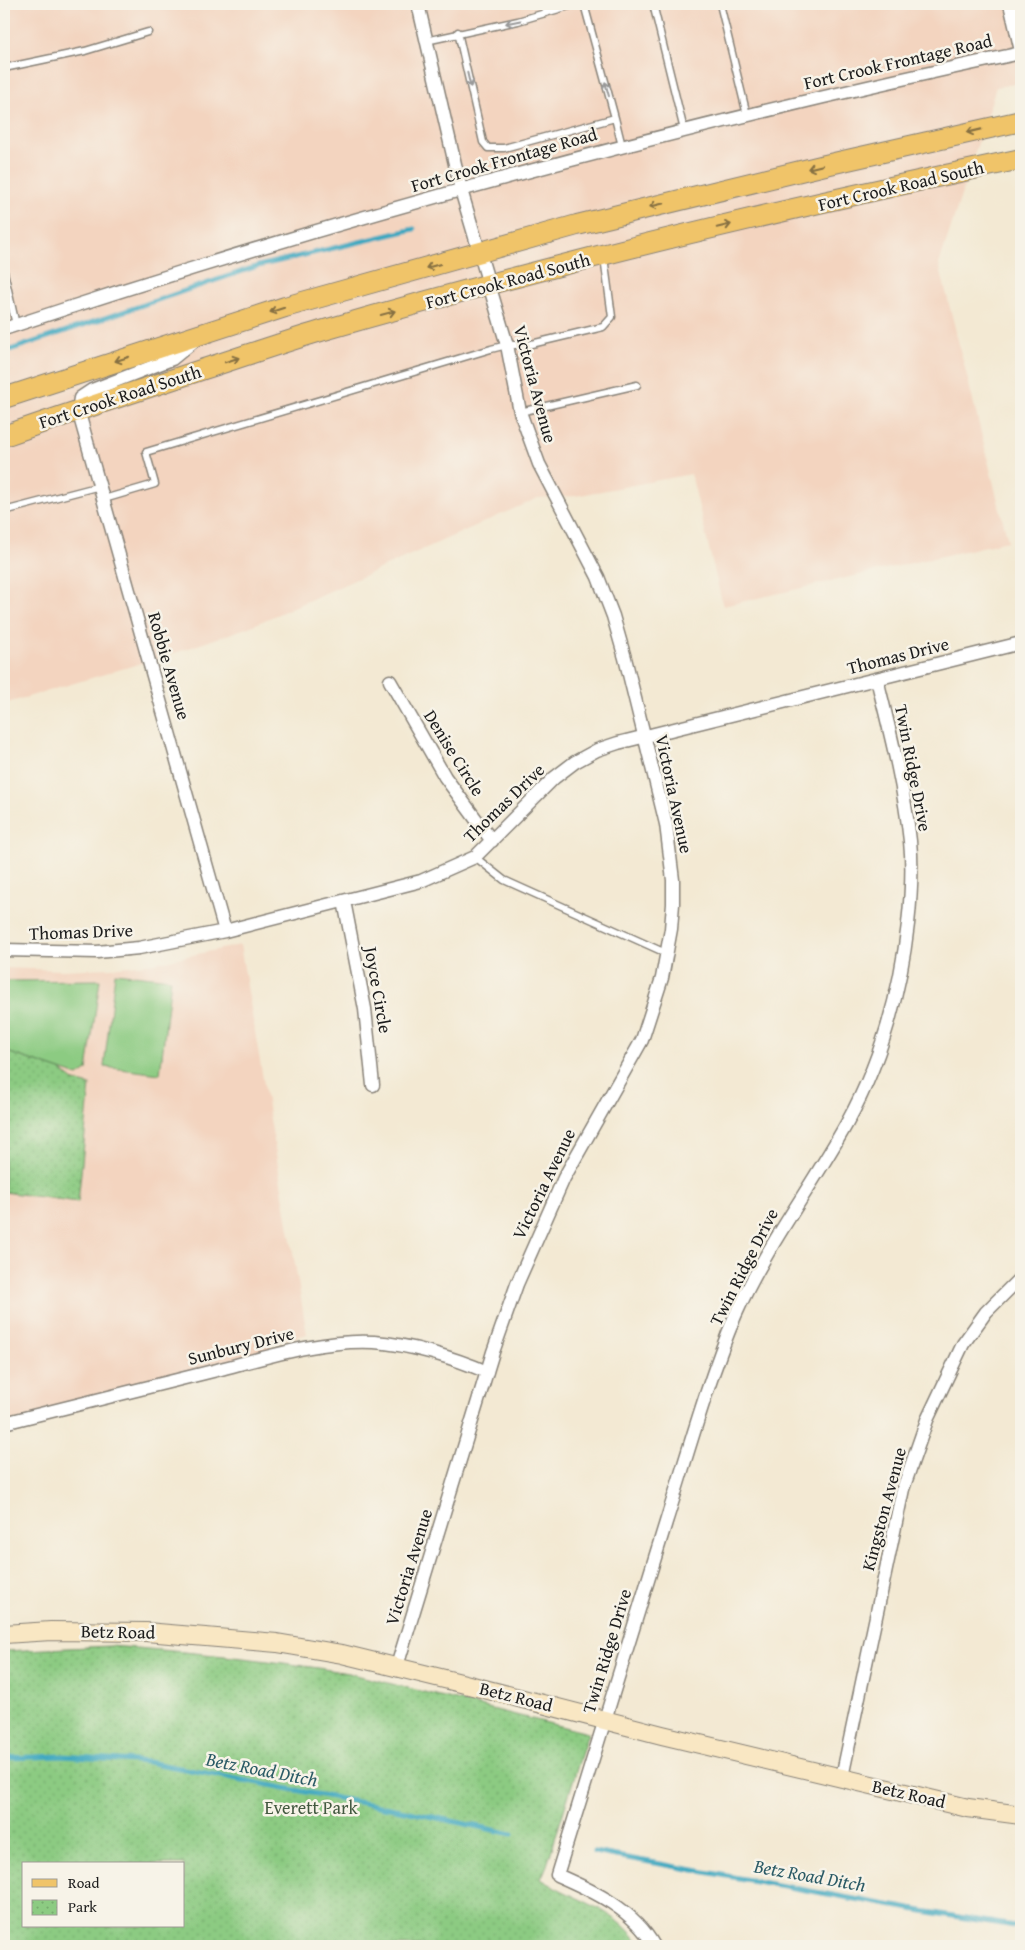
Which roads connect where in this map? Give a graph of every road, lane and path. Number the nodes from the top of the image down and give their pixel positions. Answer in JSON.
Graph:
{"nodes":[{"id":1,"x":418,"y":4,"type":"edge"},
{"id":2,"x":576,"y":4,"type":"edge"},
{"id":3,"x":584,"y":4,"type":"edge"},
{"id":4,"x":653,"y":4,"type":"edge"},
{"id":5,"x":720,"y":4,"type":"edge"},
{"id":6,"x":1010,"y":4,"type":"edge"},
{"id":7,"x":148,"y":32,"type":"dead end"},
{"id":8,"x":458,"y":32,"type":"junction"},
{"id":9,"x":426,"y":41,"type":"junction"},
{"id":10,"x":1021,"y":52,"type":"edge"},
{"id":11,"x":4,"y":68,"type":"edge"},
{"id":12,"x":747,"y":115,"type":"junction"},
{"id":13,"x":615,"y":118,"type":"junction"},
{"id":14,"x":1021,"y":121,"type":"edge"},
{"id":15,"x":684,"y":130,"type":"junction"},
{"id":16,"x":622,"y":146,"type":"junction"},
{"id":17,"x":1021,"y":159,"type":"edge"},
{"id":18,"x":462,"y":190,"type":"junction"},
{"id":19,"x":480,"y":254,"type":"junction"},
{"id":20,"x":603,"y":255,"type":"junction"},
{"id":21,"x":4,"y":272,"type":"edge"},
{"id":22,"x":490,"y":284,"type":"junction"},
{"id":23,"x":10,"y":327,"type":"edge"},
{"id":24,"x":203,"y":334,"type":"junction"},
{"id":25,"x":507,"y":345,"type":"junction"},
{"id":26,"x":637,"y":385,"type":"dead end"},
{"id":27,"x":4,"y":398,"type":"edge"},
{"id":28,"x":78,"y":410,"type":"junction"},
{"id":29,"x":520,"y":412,"type":"junction"},
{"id":30,"x":4,"y":436,"type":"edge"},
{"id":31,"x":100,"y":486,"type":"junction"},
{"id":32,"x":104,"y":499,"type":"junction"},
{"id":33,"x":4,"y":511,"type":"edge"},
{"id":34,"x":1021,"y":642,"type":"edge"},
{"id":35,"x":877,"y":679,"type":"junction"},
{"id":36,"x":390,"y":681,"type":"dead end"},
{"id":37,"x":644,"y":737,"type":"junction"},
{"id":38,"x":492,"y":841,"type":"junction"},
{"id":39,"x":475,"y":857,"type":"junction"},
{"id":40,"x":344,"y":901,"type":"junction"},
{"id":41,"x":226,"y":931,"type":"junction"},
{"id":42,"x":4,"y":950,"type":"edge"},
{"id":43,"x":668,"y":954,"type":"junction"},
{"id":44,"x":373,"y":1085,"type":"dead end"},
{"id":45,"x":1021,"y":1277,"type":"edge"},
{"id":46,"x":487,"y":1372,"type":"junction"},
{"id":47,"x":4,"y":1424,"type":"edge"},
{"id":48,"x":4,"y":1634,"type":"edge"},
{"id":49,"x":397,"y":1666,"type":"junction"},
{"id":50,"x":604,"y":1719,"type":"junction"},
{"id":51,"x":842,"y":1777,"type":"junction"},
{"id":52,"x":1021,"y":1815,"type":"edge"},
{"id":53,"x":654,"y":1946,"type":"edge"}],
"edges":[{"from":1,"to":9,"type":"street","name":"Victoria Avenue"},
{"from":2,"to":8,"type":"lane","one_way":true},
{"from":13,"to":3,"type":"lane","one_way":true},
{"from":4,"to":15,"type":"lane"},
{"from":5,"to":12,"type":"lane"},
{"from":6,"to":10,"type":"street"},
{"from":7,"to":11,"type":"lane"},
{"from":8,"to":9,"type":"lane"},
{"from":8,"to":13,"type":"lane","one_way":true},
{"from":9,"to":18,"type":"street","name":"Victoria Avenue"},
{"from":10,"to":12,"type":"street","name":"Fort Crook Frontage Road"},
{"from":12,"to":15,"type":"street","name":"Fort Crook Frontage Road"},
{"from":13,"to":16,"type":"lane"},
{"from":14,"to":19,"type":"main road","name":"Fort Crook Road South","one_way":true},
{"from":15,"to":16,"type":"street","name":"Fort Crook Frontage Road"},
{"from":16,"to":18,"type":"street","name":"Fort Crook Frontage Road"},
{"from":20,"to":17,"type":"main road","name":"Fort Crook Road South","one_way":true},
{"from":18,"to":19,"type":"street","name":"Victoria Avenue"},
{"from":18,"to":23,"type":"street","name":"Fort Crook Frontage Road"},
{"from":19,"to":22,"type":"street","name":"Victoria Avenue"},
{"from":19,"to":24,"type":"main road","name":"Fort Crook Road South","one_way":true},
{"from":20,"to":22,"type":"main road","name":"Fort Crook Road South"},
{"from":20,"to":25,"type":"lane"},
{"from":21,"to":23,"type":"lane"},
{"from":22,"to":25,"type":"street","name":"Victoria Avenue"},
{"from":28,"to":22,"type":"main road","name":"Fort Crook Road South","one_way":true},
{"from":24,"to":27,"type":"main road","name":"Fort Crook Road South","one_way":true},
{"from":24,"to":28,"type":"street"},
{"from":25,"to":29,"type":"street","name":"Victoria Avenue"},
{"from":25,"to":32,"type":"lane"},
{"from":26,"to":29,"type":"lane"},
{"from":28,"to":30,"type":"main road","name":"Fort Crook Road South"},
{"from":28,"to":31,"type":"street","name":"Robbie Avenue"},
{"from":29,"to":37,"type":"street","name":"Victoria Avenue"},
{"from":31,"to":32,"type":"street","name":"Robbie Avenue"},
{"from":31,"to":33,"type":"lane"},
{"from":32,"to":41,"type":"street","name":"Robbie Avenue"},
{"from":34,"to":35,"type":"street","name":"Thomas Drive"},
{"from":35,"to":37,"type":"street","name":"Thomas Drive"},
{"from":35,"to":50,"type":"street","name":"Twin Ridge Drive"},
{"from":36,"to":38,"type":"street","name":"Denise Circle"},
{"from":37,"to":38,"type":"street","name":"Thomas Drive"},
{"from":37,"to":43,"type":"street","name":"Victoria Avenue"},
{"from":38,"to":39,"type":"street","name":"Thomas Drive"},
{"from":39,"to":40,"type":"street","name":"Thomas Drive"},
{"from":39,"to":43,"type":"lane"},
{"from":40,"to":41,"type":"street","name":"Thomas Drive"},
{"from":40,"to":44,"type":"street","name":"Joyce Circle"},
{"from":41,"to":42,"type":"street","name":"Thomas Drive"},
{"from":43,"to":46,"type":"street","name":"Victoria Avenue"},
{"from":45,"to":51,"type":"street","name":"Kingston Avenue"},
{"from":46,"to":47,"type":"street","name":"Sunbury Drive"},
{"from":46,"to":49,"type":"street","name":"Victoria Avenue"},
{"from":48,"to":49,"type":"street","name":"Betz Road"},
{"from":49,"to":50,"type":"street","name":"Betz Road"},
{"from":50,"to":51,"type":"street","name":"Betz Road"},
{"from":50,"to":53,"type":"street","name":"Twin Ridge Drive"},
{"from":51,"to":52,"type":"street","name":"Betz Road"}]}
